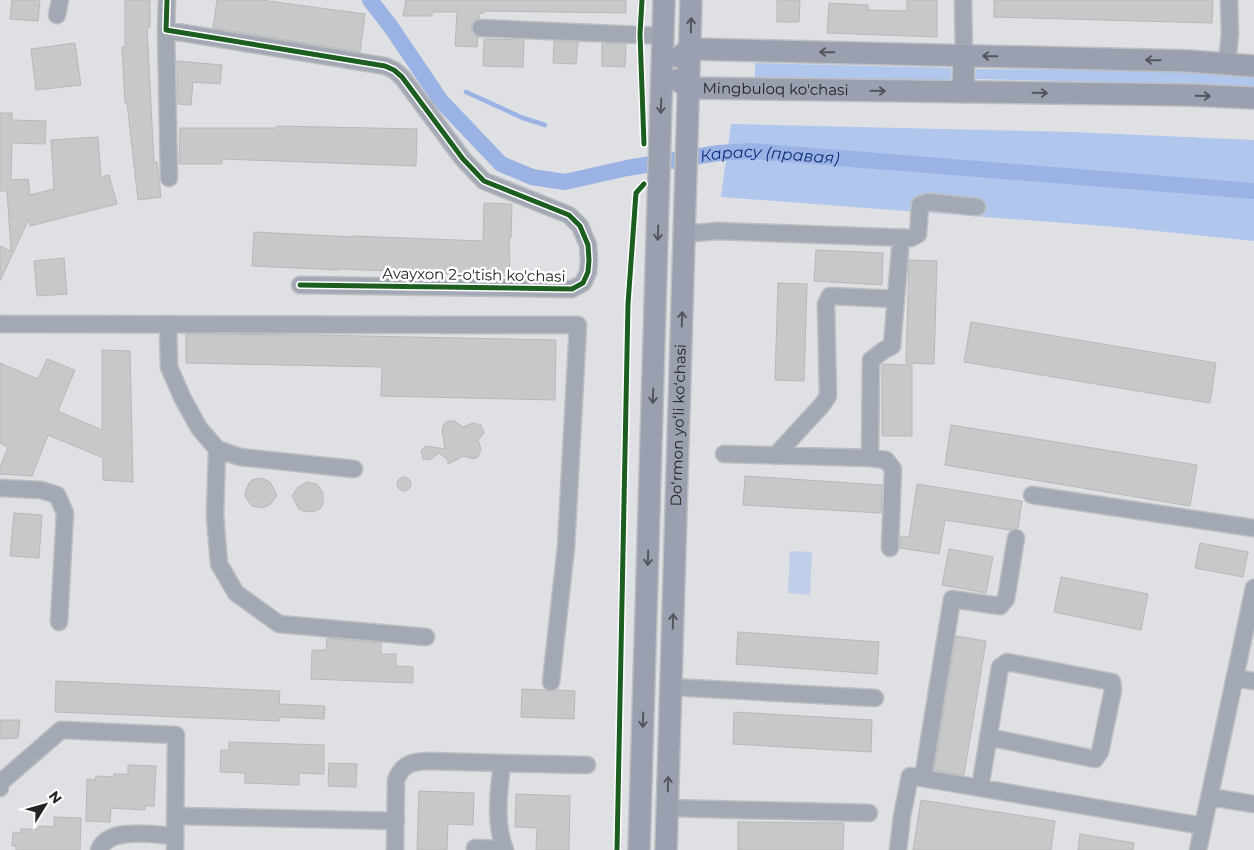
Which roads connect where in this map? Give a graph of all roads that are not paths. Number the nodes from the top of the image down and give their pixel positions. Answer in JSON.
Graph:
{"nodes":[{"id":1,"x":167,"y":0,"type":"edge"},
{"id":2,"x":664,"y":0,"type":"edge"},
{"id":3,"x":691,"y":0,"type":"edge"},
{"id":4,"x":963,"y":0,"type":"edge"},
{"id":5,"x":1229,"y":0,"type":"edge"},
{"id":6,"x":481,"y":28,"type":"dead end"},
{"id":7,"x":166,"y":30,"type":"junction"},
{"id":8,"x":663,"y":36,"type":"junction"},
{"id":9,"x":690,"y":49,"type":"junction"},
{"id":10,"x":964,"y":56,"type":"junction"},
{"id":11,"x":1227,"y":63,"type":"junction"},
{"id":12,"x":1254,"y":66,"type":"edge"},
{"id":13,"x":662,"y":68,"type":"junction"},
{"id":14,"x":689,"y":88,"type":"junction"},
{"id":15,"x":962,"y":92,"type":"junction"},
{"id":16,"x":1254,"y":98,"type":"edge"},
{"id":17,"x":169,"y":178,"type":"dead end"},
{"id":18,"x":977,"y":207,"type":"dead end"},
{"id":19,"x":684,"y":234,"type":"junction"},
{"id":20,"x":901,"y":238,"type":"junction"},
{"id":21,"x":300,"y":285,"type":"dead end"},
{"id":22,"x":896,"y":298,"type":"junction"},
{"id":23,"x":0,"y":324,"type":"edge"},
{"id":24,"x":168,"y":324,"type":"junction"},
{"id":25,"x":217,"y":449,"type":"junction"},
{"id":26,"x":724,"y":454,"type":"dead end"},
{"id":27,"x":775,"y":456,"type":"junction"},
{"id":28,"x":870,"y":458,"type":"junction"},
{"id":29,"x":354,"y":469,"type":"dead end"},
{"id":30,"x":0,"y":488,"type":"edge"},
{"id":31,"x":1032,"y":495,"type":"dead end"},
{"id":32,"x":1254,"y":528,"type":"edge"},
{"id":33,"x":1016,"y":538,"type":"dead end"},
{"id":34,"x":890,"y":548,"type":"dead end"},
{"id":35,"x":1253,"y":596,"type":"edge"},
{"id":36,"x":59,"y":622,"type":"dead end"},
{"id":37,"x":426,"y":637,"type":"dead end"},
{"id":38,"x":1235,"y":678,"type":"junction"},
{"id":39,"x":1254,"y":681,"type":"edge"},
{"id":40,"x":550,"y":682,"type":"dead end"},
{"id":41,"x":671,"y":687,"type":"junction"},
{"id":42,"x":875,"y":698,"type":"dead end"},
{"id":43,"x":988,"y":737,"type":"junction"},
{"id":44,"x":502,"y":763,"type":"junction"},
{"id":45,"x":587,"y":765,"type":"dead end"},
{"id":46,"x":923,"y":778,"type":"junction"},
{"id":47,"x":0,"y":788,"type":"edge"},
{"id":48,"x":980,"y":788,"type":"junction"},
{"id":49,"x":1210,"y":797,"type":"junction"},
{"id":50,"x":1254,"y":804,"type":"edge"},
{"id":51,"x":667,"y":808,"type":"junction"},
{"id":52,"x":869,"y":813,"type":"dead end"},
{"id":53,"x":175,"y":816,"type":"junction"},
{"id":54,"x":396,"y":821,"type":"junction"},
{"id":55,"x":1203,"y":826,"type":"junction"},
{"id":56,"x":175,"y":843,"type":"edge"},
{"id":57,"x":99,"y":850,"type":"edge"},
{"id":58,"x":395,"y":850,"type":"edge"},
{"id":59,"x":475,"y":850,"type":"edge"},
{"id":60,"x":505,"y":850,"type":"edge"},
{"id":61,"x":639,"y":850,"type":"edge"},
{"id":62,"x":666,"y":850,"type":"edge"},
{"id":63,"x":898,"y":850,"type":"edge"},
{"id":64,"x":1198,"y":850,"type":"edge"}],
"edges":[{"from":1,"to":7,"type":"street"},
{"from":2,"to":8,"type":"main road","name":"Do‘rmon yo‘li ko‘chasi"},
{"from":9,"to":3,"type":"main road","name":"Do‘rmon yo‘li ko‘chasi","one_way":true},
{"from":4,"to":10,"type":"street"},
{"from":5,"to":11,"type":"street"},
{"from":6,"to":8,"type":"street"},
{"from":7,"to":17,"type":"street"},
{"from":7,"to":21,"type":"street","name":"Avayxon 2-o'tish ko'chasi"},
{"from":8,"to":13,"type":"main road","name":"Do‘rmon yo‘li ko‘chasi"},
{"from":10,"to":9,"type":"main road","one_way":true},
{"from":9,"to":13,"type":"main road"},
{"from":9,"to":14,"type":"main road","name":"Do‘rmon yo‘li ko‘chasi"},
{"from":11,"to":10,"type":"main road","one_way":true},
{"from":10,"to":15,"type":"main road"},
{"from":11,"to":12,"type":"main road"},
{"from":13,"to":14,"type":"main road","name":"Mingbuloq ko'chasi"},
{"from":13,"to":61,"type":"main road","name":"Do‘rmon yo‘li ko‘chasi","one_way":true},
{"from":14,"to":15,"type":"main road","name":"Mingbuloq ko'chasi","one_way":true},
{"from":14,"to":19,"type":"main road","name":"Do‘rmon yo‘li ko‘chasi"},
{"from":15,"to":16,"type":"main road","name":"Mingbuloq ko'chasi","one_way":true},
{"from":18,"to":20,"type":"street"},
{"from":19,"to":20,"type":"street"},
{"from":41,"to":19,"type":"main road","name":"Do‘rmon yo‘li ko‘chasi","one_way":true},
{"from":20,"to":22,"type":"street"},
{"from":22,"to":27,"type":"street"},
{"from":22,"to":28,"type":"street"},
{"from":23,"to":24,"type":"street"},
{"from":24,"to":25,"type":"street"},
{"from":24,"to":40,"type":"street"},
{"from":25,"to":29,"type":"street"},
{"from":25,"to":37,"type":"street"},
{"from":26,"to":27,"type":"street"},
{"from":27,"to":28,"type":"street"},
{"from":28,"to":34,"type":"street"},
{"from":30,"to":36,"type":"street"},
{"from":31,"to":32,"type":"street"},
{"from":33,"to":46,"type":"street"},
{"from":35,"to":38,"type":"street"},
{"from":38,"to":39,"type":"street"},
{"from":38,"to":49,"type":"street"},
{"from":41,"to":42,"type":"street"},
{"from":51,"to":41,"type":"main road","name":"Do‘rmon yo‘li ko‘chasi","one_way":true},
{"from":43,"to":43,"type":"street"},
{"from":43,"to":48,"type":"street"},
{"from":44,"to":45,"type":"street"},
{"from":44,"to":54,"type":"street"},
{"from":44,"to":60,"type":"street"},
{"from":46,"to":48,"type":"street"},
{"from":46,"to":63,"type":"street"},
{"from":47,"to":53,"type":"street"},
{"from":48,"to":55,"type":"street"},
{"from":49,"to":50,"type":"street"},
{"from":49,"to":55,"type":"street"},
{"from":51,"to":52,"type":"street"},
{"from":51,"to":62,"type":"main road","name":"Do‘rmon yo‘li ko‘chasi"},
{"from":53,"to":54,"type":"street"},
{"from":53,"to":56,"type":"street"},
{"from":54,"to":58,"type":"street"},
{"from":55,"to":64,"type":"street"},
{"from":56,"to":57,"type":"street"},
{"from":59,"to":60,"type":"street"}]}
